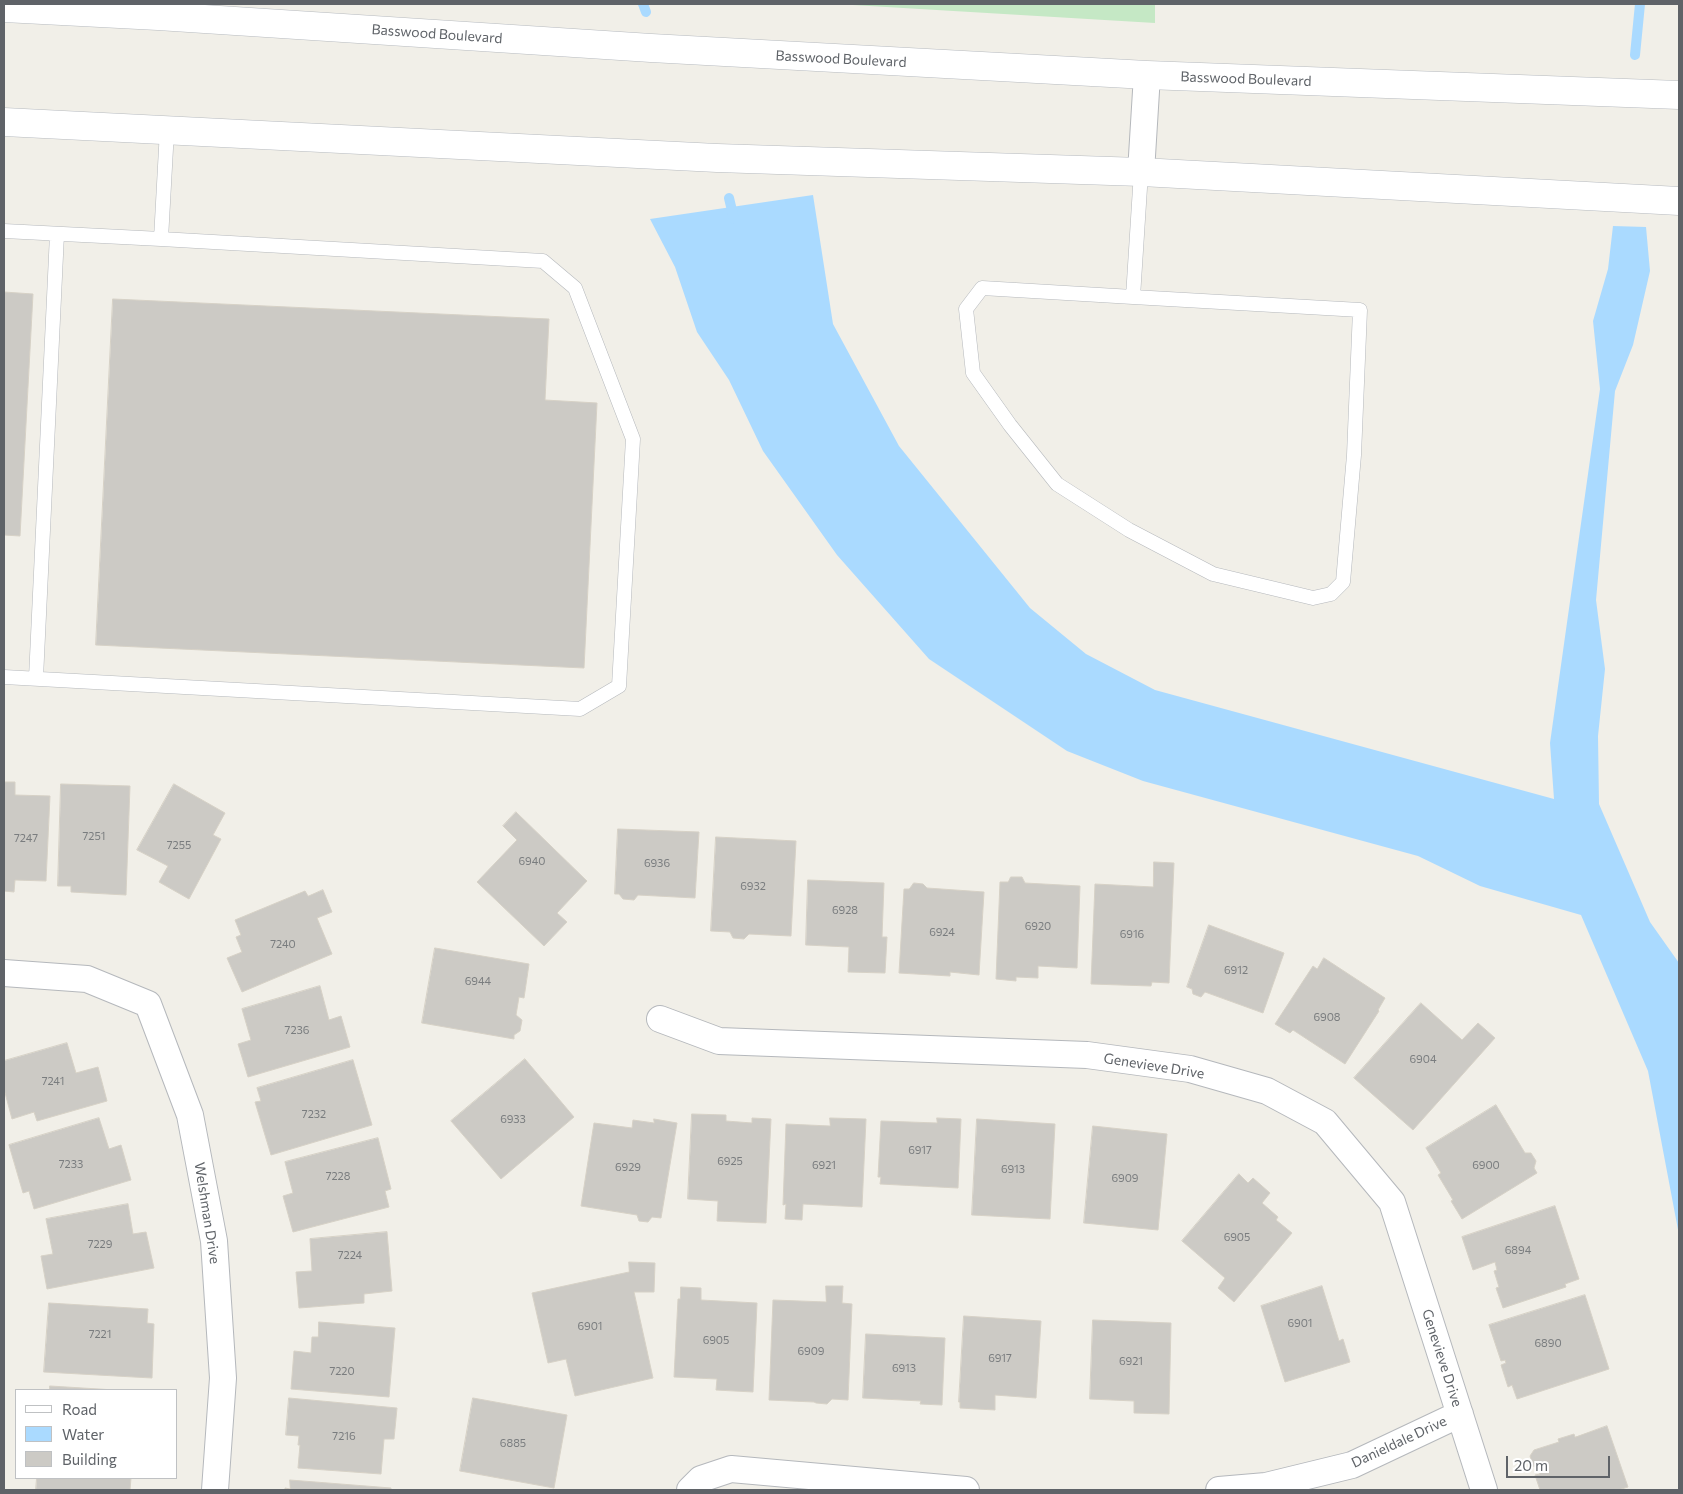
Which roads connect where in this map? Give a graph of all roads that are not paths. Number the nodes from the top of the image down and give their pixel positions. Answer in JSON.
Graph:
{"nodes":[{"id":1,"x":4,"y":8,"type":"edge"},
{"id":2,"x":1147,"y":76,"type":"junction"},
{"id":3,"x":1679,"y":96,"type":"edge"},
{"id":4,"x":4,"y":122,"type":"edge"},
{"id":5,"x":167,"y":130,"type":"junction"},
{"id":6,"x":1140,"y":172,"type":"junction"},
{"id":7,"x":1679,"y":201,"type":"edge"},
{"id":8,"x":4,"y":231,"type":"edge"},
{"id":9,"x":57,"y":234,"type":"junction"},
{"id":10,"x":161,"y":239,"type":"junction"},
{"id":11,"x":1132,"y":297,"type":"junction"},
{"id":12,"x":4,"y":677,"type":"edge"},
{"id":13,"x":36,"y":678,"type":"junction"},
{"id":14,"x":4,"y":973,"type":"edge"},
{"id":15,"x":660,"y":1018,"type":"dead end"},
{"id":16,"x":1460,"y":1414,"type":"junction"},
{"id":17,"x":215,"y":1490,"type":"edge"},
{"id":18,"x":690,"y":1490,"type":"edge"},
{"id":19,"x":966,"y":1490,"type":"edge"},
{"id":20,"x":1219,"y":1490,"type":"edge"},
{"id":21,"x":1484,"y":1490,"type":"edge"}],
"edges":[{"from":1,"to":2,"type":"main road","name":"Basswood Boulevard"},
{"from":2,"to":3,"type":"main road","name":"Basswood Boulevard"},
{"from":2,"to":6,"type":"street"},
{"from":4,"to":5,"type":"main road"},
{"from":5,"to":6,"type":"main road"},
{"from":5,"to":10,"type":"lane"},
{"from":6,"to":7,"type":"main road"},
{"from":6,"to":11,"type":"lane"},
{"from":8,"to":9,"type":"lane"},
{"from":9,"to":10,"type":"lane"},
{"from":9,"to":13,"type":"lane"},
{"from":10,"to":13,"type":"lane"},
{"from":11,"to":11,"type":"lane"},
{"from":12,"to":13,"type":"lane"},
{"from":14,"to":17,"type":"street","name":"Welshman Drive"},
{"from":15,"to":16,"type":"street","name":"Genevieve Drive"},
{"from":16,"to":20,"type":"street","name":"Danieldale Drive"},
{"from":16,"to":21,"type":"street","name":"Genevieve Drive"},
{"from":18,"to":19,"type":"street"}]}
